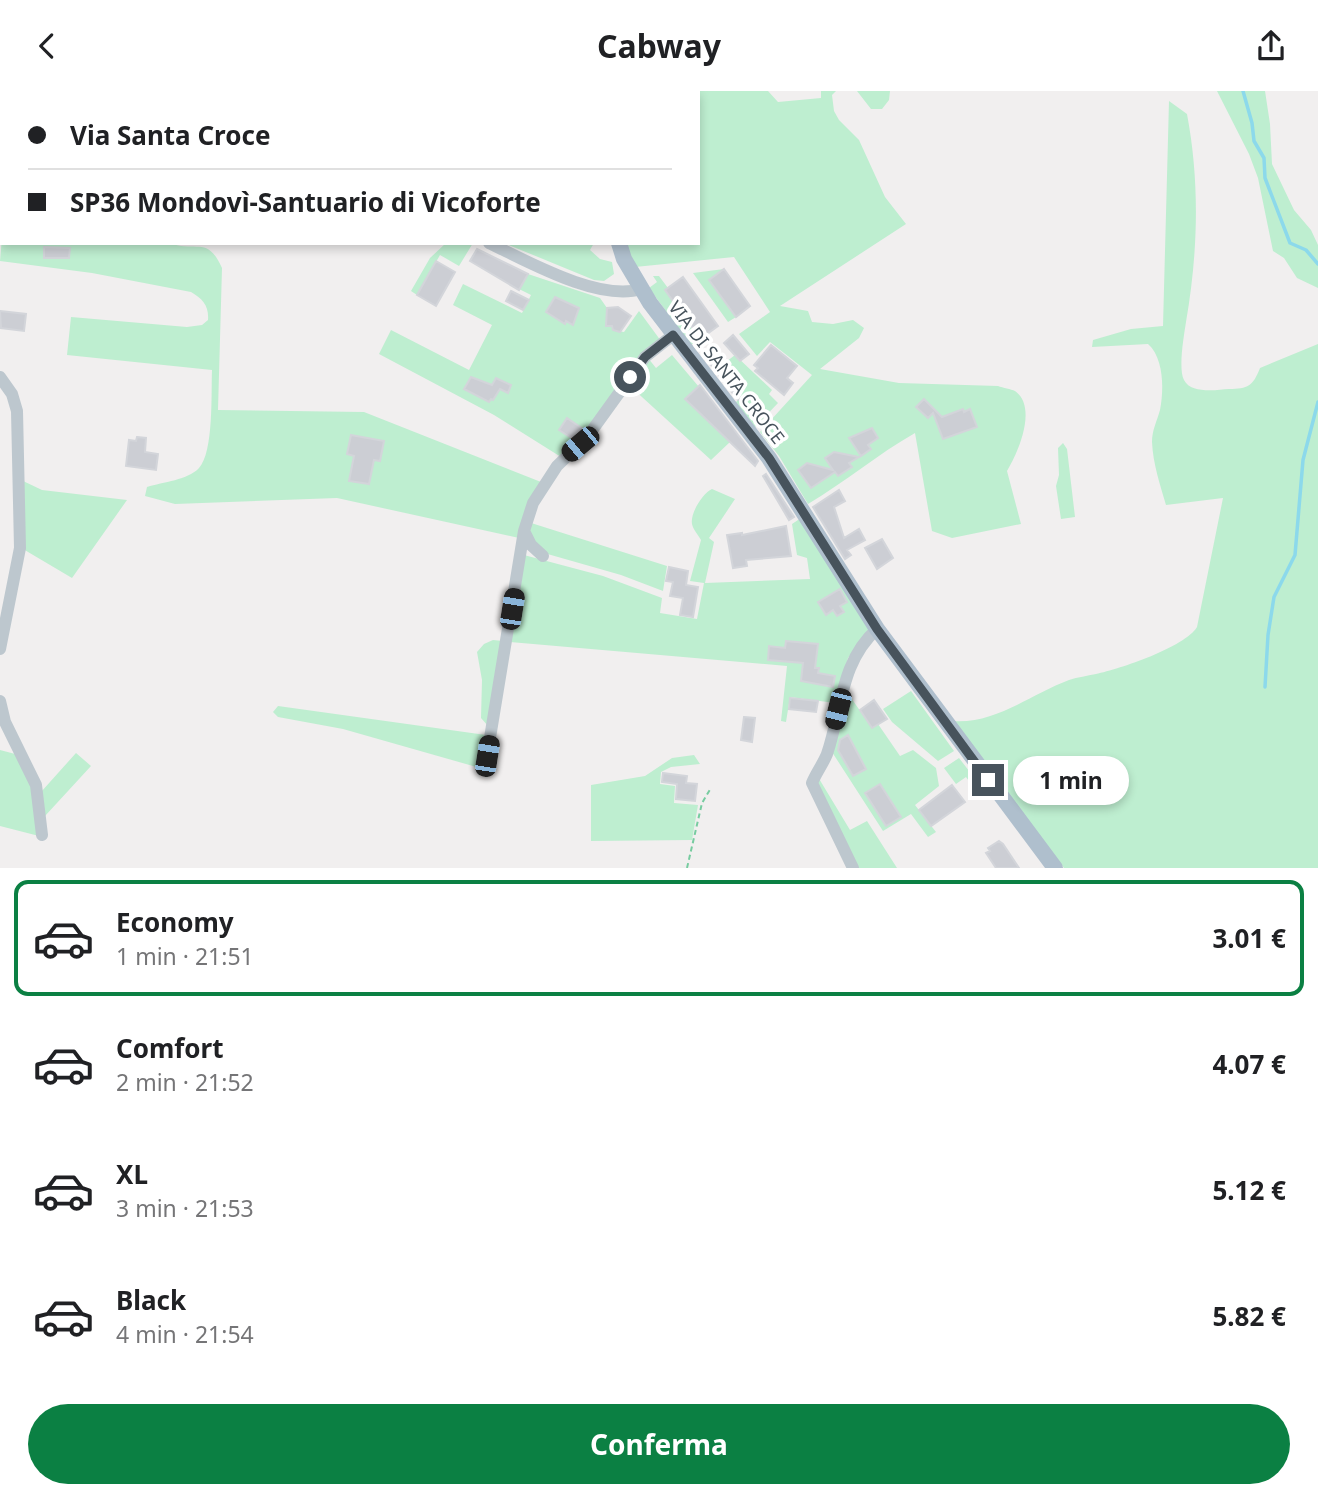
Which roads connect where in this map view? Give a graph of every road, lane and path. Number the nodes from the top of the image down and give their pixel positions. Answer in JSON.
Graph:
{"nodes":[{"id":1,"x":493,"y":245,"type":"edge"},
{"id":2,"x":620,"y":245,"type":"edge"},
{"id":3,"x":641,"y":289,"type":"junction"},
{"id":4,"x":673,"y":335,"type":"junction"},
{"id":5,"x":0,"y":377,"type":"edge"},
{"id":6,"x":524,"y":531,"type":"junction"},
{"id":7,"x":544,"y":556,"type":"dead end"},
{"id":8,"x":877,"y":629,"type":"junction"},
{"id":9,"x":0,"y":649,"type":"edge"},
{"id":10,"x":0,"y":701,"type":"edge"},
{"id":11,"x":487,"y":770,"type":"dead end"},
{"id":12,"x":711,"y":788,"type":"dead end"},
{"id":13,"x":42,"y":835,"type":"dead end"},
{"id":14,"x":687,"y":868,"type":"edge"},
{"id":15,"x":853,"y":868,"type":"edge"},
{"id":16,"x":1055,"y":868,"type":"edge"}],
"edges":[{"from":1,"to":3,"type":"street"},
{"from":2,"to":3,"type":"main road","name":"VIA DI SANTA CROCE"},
{"from":3,"to":4,"type":"main road","name":"VIA DI SANTA CROCE"},
{"from":4,"to":6,"type":"street"},
{"from":4,"to":8,"type":"main road","name":"VIA DI SANTA CROCE"},
{"from":5,"to":9,"type":"street"},
{"from":6,"to":7,"type":"street"},
{"from":6,"to":11,"type":"street"},
{"from":8,"to":15,"type":"street"},
{"from":8,"to":16,"type":"main road","name":"VIA DI SANTA CROCE"},
{"from":10,"to":13,"type":"street"},
{"from":12,"to":14,"type":"path"}]}
